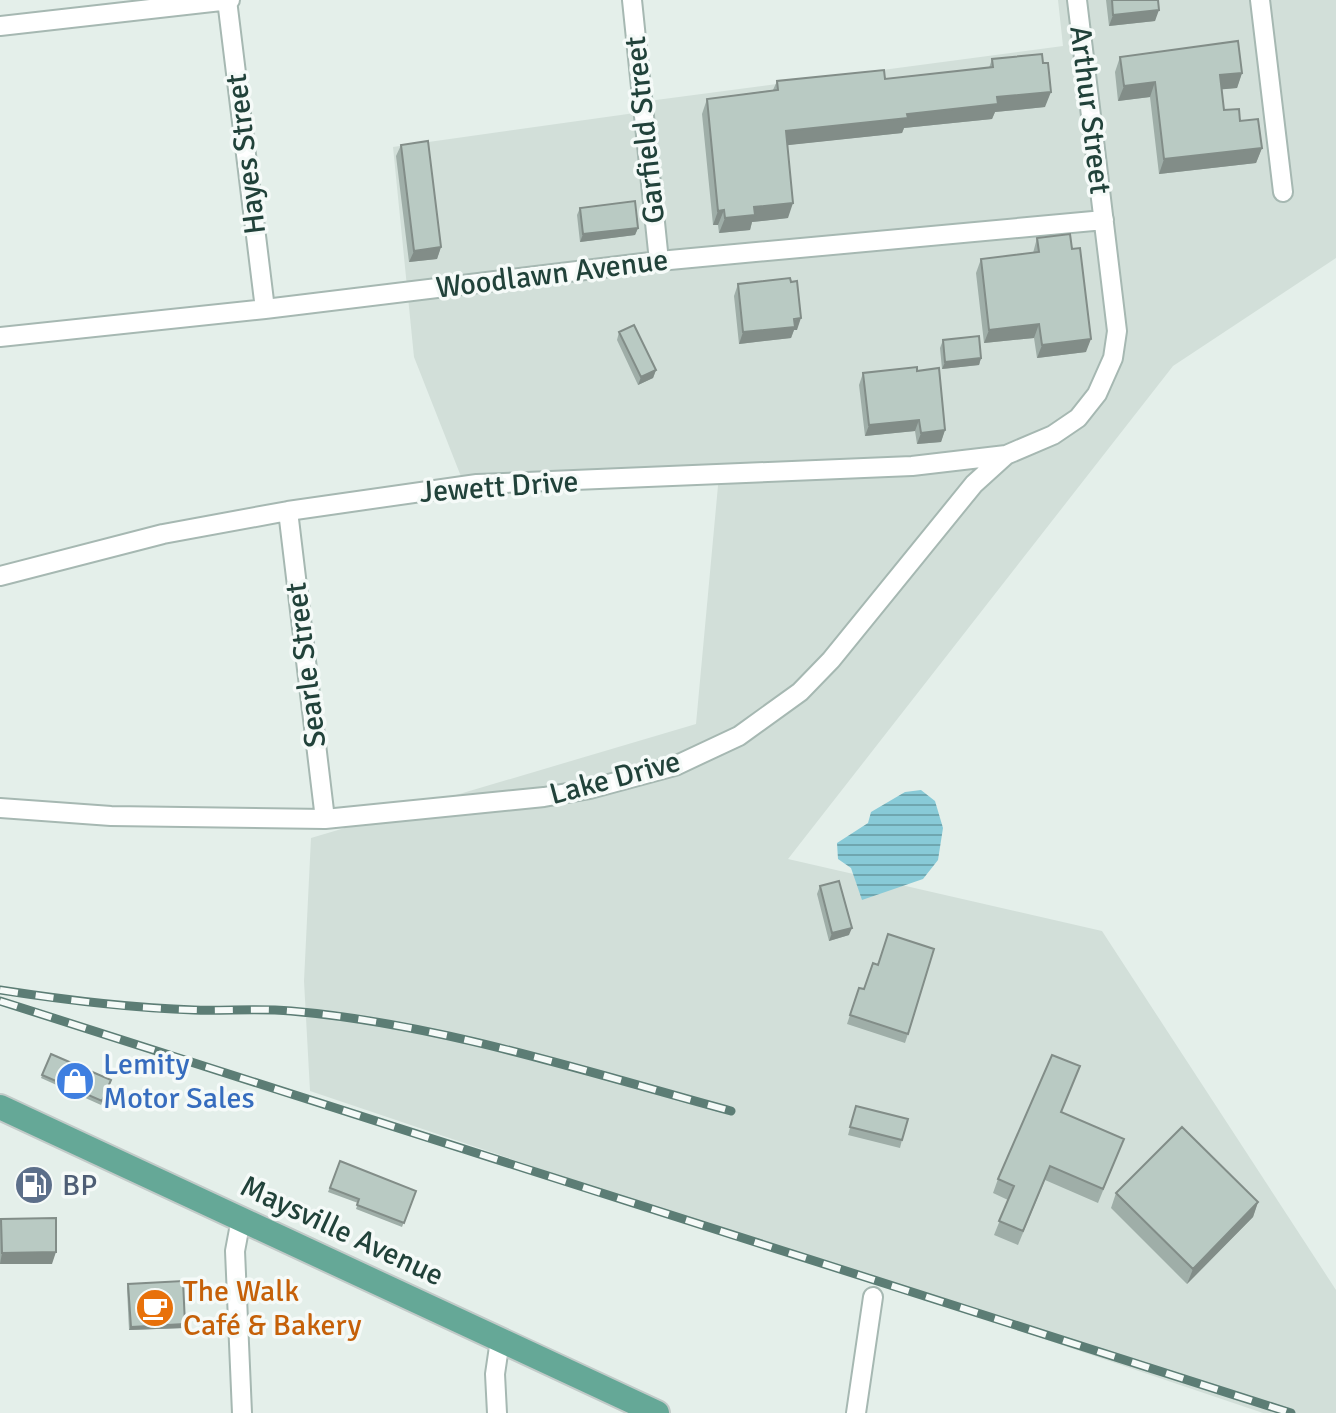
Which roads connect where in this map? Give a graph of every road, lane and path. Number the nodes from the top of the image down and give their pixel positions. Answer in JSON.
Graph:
{"nodes":[{"id":1,"x":229,"y":0,"type":"edge"},
{"id":2,"x":632,"y":0,"type":"edge"},
{"id":3,"x":1077,"y":0,"type":"edge"},
{"id":4,"x":1260,"y":0,"type":"edge"},
{"id":5,"x":0,"y":26,"type":"edge"},
{"id":6,"x":1283,"y":192,"type":"dead end"},
{"id":7,"x":1104,"y":220,"type":"junction"},
{"id":8,"x":659,"y":261,"type":"junction"},
{"id":9,"x":265,"y":309,"type":"junction"},
{"id":10,"x":0,"y":337,"type":"edge"},
{"id":11,"x":1006,"y":455,"type":"junction"},
{"id":12,"x":288,"y":511,"type":"junction"},
{"id":13,"x":0,"y":576,"type":"edge"},
{"id":14,"x":0,"y":808,"type":"edge"},
{"id":15,"x":325,"y":819,"type":"junction"},
{"id":16,"x":0,"y":1107,"type":"edge"},
{"id":17,"x":241,"y":1219,"type":"junction"},
{"id":18,"x":873,"y":1297,"type":"dead end"},
{"id":19,"x":500,"y":1340,"type":"junction"},
{"id":20,"x":242,"y":1413,"type":"edge"},
{"id":21,"x":497,"y":1413,"type":"edge"},
{"id":22,"x":657,"y":1413,"type":"edge"},
{"id":23,"x":856,"y":1413,"type":"edge"}],
"edges":[{"from":1,"to":5,"type":"street"},
{"from":1,"to":9,"type":"street","name":"Hayes Street"},
{"from":2,"to":8,"type":"street","name":"Garfield Street"},
{"from":3,"to":7,"type":"street","name":"Arthur Street"},
{"from":4,"to":6,"type":"street"},
{"from":7,"to":8,"type":"street","name":"Woodlawn Avenue"},
{"from":7,"to":11,"type":"street","name":"Lake Drive"},
{"from":8,"to":9,"type":"street","name":"Woodlawn Avenue"},
{"from":9,"to":10,"type":"street","name":"Woodlawn Avenue"},
{"from":11,"to":12,"type":"street","name":"Jewett Drive"},
{"from":11,"to":15,"type":"street","name":"Lake Drive"},
{"from":12,"to":13,"type":"street","name":"Jewett Drive"},
{"from":12,"to":15,"type":"street","name":"Searle Street"},
{"from":14,"to":15,"type":"street","name":"Lake Drive"},
{"from":16,"to":17,"type":"main road","name":"Maysville Avenue"},
{"from":17,"to":19,"type":"main road","name":"Maysville Avenue"},
{"from":17,"to":20,"type":"street"},
{"from":18,"to":23,"type":"street"},
{"from":19,"to":21,"type":"street"},
{"from":19,"to":22,"type":"main road","name":"Maysville Avenue"}]}
